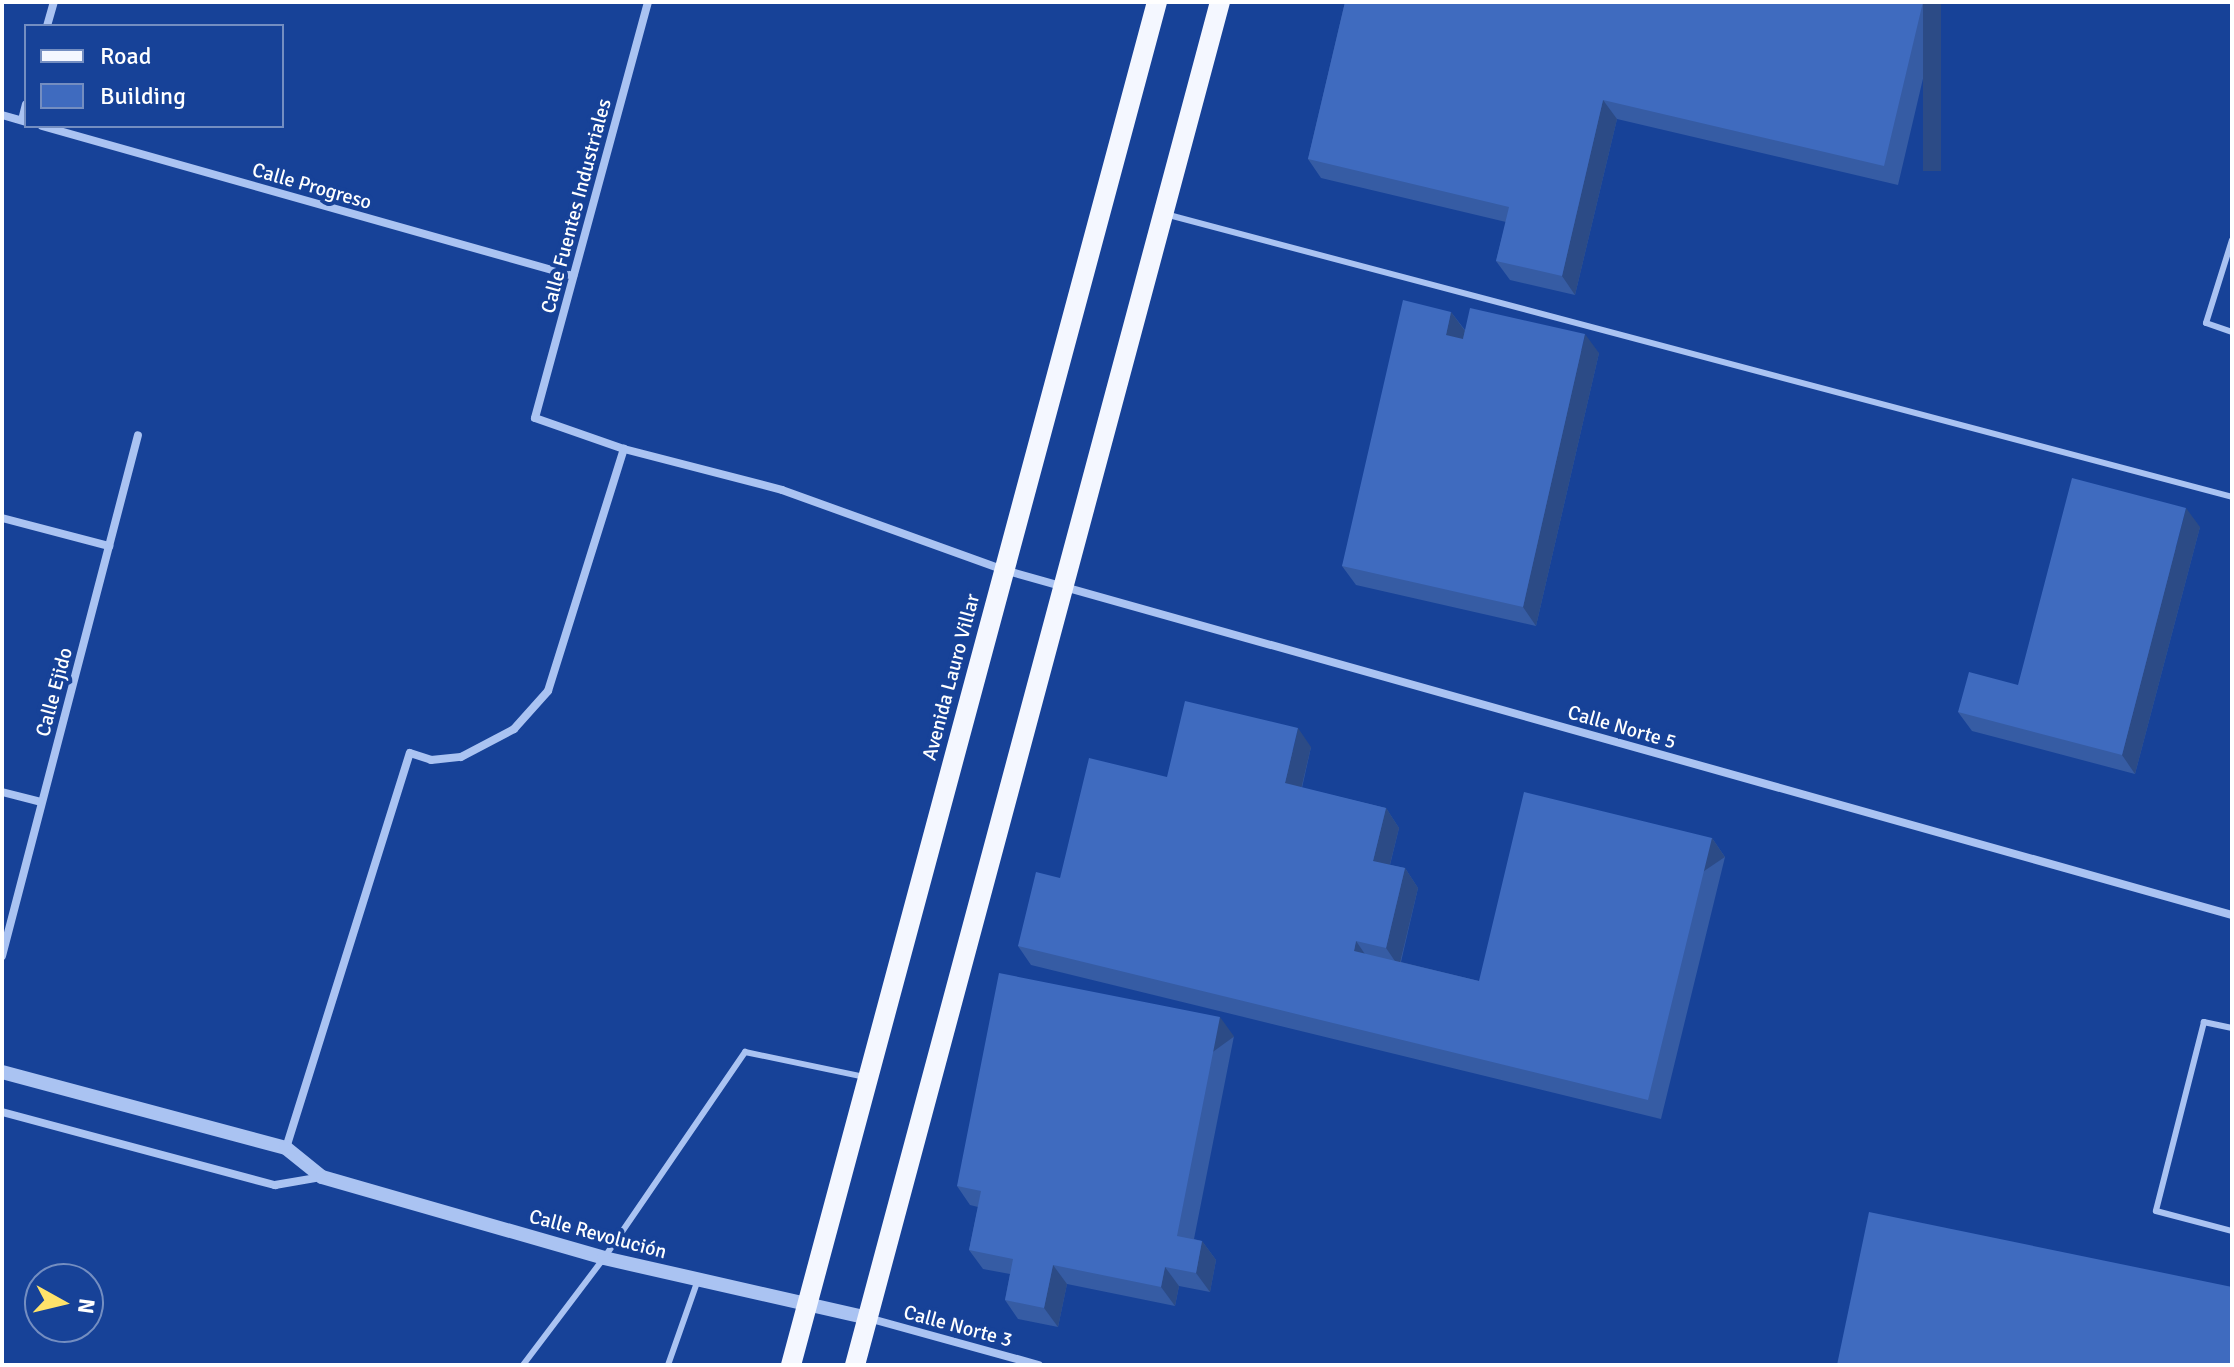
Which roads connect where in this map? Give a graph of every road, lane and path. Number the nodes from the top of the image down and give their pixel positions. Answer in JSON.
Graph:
{"nodes":[{"id":1,"x":54,"y":2,"type":"edge"},
{"id":2,"x":648,"y":2,"type":"edge"},
{"id":3,"x":1157,"y":2,"type":"edge"},
{"id":4,"x":1220,"y":2,"type":"edge"},
{"id":5,"x":48,"y":24,"type":"edge"},
{"id":6,"x":2,"y":115,"type":"edge"},
{"id":7,"x":24,"y":121,"type":"edge"},
{"id":8,"x":49,"y":128,"type":"edge"},
{"id":9,"x":1161,"y":213,"type":"junction"},
{"id":10,"x":2232,"y":240,"type":"edge"},
{"id":11,"x":573,"y":276,"type":"junction"},
{"id":12,"x":2232,"y":332,"type":"edge"},
{"id":13,"x":535,"y":418,"type":"joint"},
{"id":14,"x":138,"y":435,"type":"dead end"},
{"id":15,"x":624,"y":449,"type":"junction"},
{"id":16,"x":2232,"y":497,"type":"edge"},
{"id":17,"x":2,"y":518,"type":"edge"},
{"id":18,"x":109,"y":546,"type":"junction"},
{"id":19,"x":1004,"y":570,"type":"junction"},
{"id":20,"x":1062,"y":586,"type":"junction"},
{"id":21,"x":2,"y":792,"type":"edge"},
{"id":22,"x":41,"y":802,"type":"junction"},
{"id":23,"x":2232,"y":915,"type":"edge"},
{"id":24,"x":2,"y":956,"type":"edge"},
{"id":25,"x":2232,"y":1028,"type":"edge"},
{"id":26,"x":2,"y":1072,"type":"edge"},
{"id":27,"x":868,"y":1078,"type":"junction"},
{"id":28,"x":2,"y":1112,"type":"edge"},
{"id":29,"x":286,"y":1148,"type":"junction"},
{"id":30,"x":322,"y":1177,"type":"junction"},
{"id":31,"x":2232,"y":1231,"type":"edge"},
{"id":32,"x":604,"y":1258,"type":"junction"},
{"id":33,"x":698,"y":1280,"type":"junction"},
{"id":34,"x":807,"y":1306,"type":"junction"},
{"id":35,"x":868,"y":1318,"type":"junction"},
{"id":36,"x":523,"y":1365,"type":"edge"},
{"id":37,"x":668,"y":1365,"type":"edge"},
{"id":38,"x":791,"y":1365,"type":"edge"},
{"id":39,"x":855,"y":1365,"type":"edge"},
{"id":40,"x":1039,"y":1365,"type":"edge"}],
"edges":[{"from":1,"to":5,"type":"street"},
{"from":2,"to":11,"type":"street","name":"Calle Fuentes Industriales"},
{"from":3,"to":19,"type":"main road","name":"Avenida Lauro Villar"},
{"from":4,"to":9,"type":"main road"},
{"from":6,"to":7,"type":"street"},
{"from":8,"to":11,"type":"street","name":"Calle Progreso"},
{"from":9,"to":16,"type":"lane"},
{"from":9,"to":20,"type":"main road"},
{"from":10,"to":12,"type":"lane"},
{"from":11,"to":13,"type":"street","name":"Calle Fuentes Industriales"},
{"from":13,"to":15,"type":"street","name":"Calle Norte 5"},
{"from":14,"to":18,"type":"street","name":"Calle Ejido"},
{"from":15,"to":19,"type":"street","name":"Calle Norte 5"},
{"from":15,"to":29,"type":"street"},
{"from":17,"to":18,"type":"street"},
{"from":18,"to":22,"type":"street","name":"Calle Ejido"},
{"from":19,"to":20,"type":"street","name":"Calle Norte 5"},
{"from":19,"to":27,"type":"main road","name":"Avenida Lauro Villar"},
{"from":20,"to":23,"type":"street","name":"Calle Norte 5"},
{"from":20,"to":35,"type":"main road"},
{"from":21,"to":22,"type":"street"},
{"from":22,"to":24,"type":"street","name":"Calle Ejido"},
{"from":25,"to":31,"type":"lane"},
{"from":26,"to":29,"type":"street","name":"Calle Revolución"},
{"from":27,"to":32,"type":"lane"},
{"from":27,"to":34,"type":"main road","name":"Avenida Lauro Villar"},
{"from":28,"to":30,"type":"street","name":"Calle Revolución"},
{"from":29,"to":30,"type":"street","name":"Calle Revolución"},
{"from":30,"to":32,"type":"street","name":"Calle Revolución"},
{"from":32,"to":33,"type":"street","name":"Calle Revolución"},
{"from":32,"to":36,"type":"lane"},
{"from":33,"to":34,"type":"street","name":"Calle Revolución"},
{"from":33,"to":37,"type":"lane"},
{"from":34,"to":35,"type":"street","name":"Calle Revolución"},
{"from":34,"to":38,"type":"main road","name":"Avenida Lauro Villar"},
{"from":35,"to":39,"type":"main road"},
{"from":35,"to":40,"type":"street","name":"Calle Norte 3"}]}
